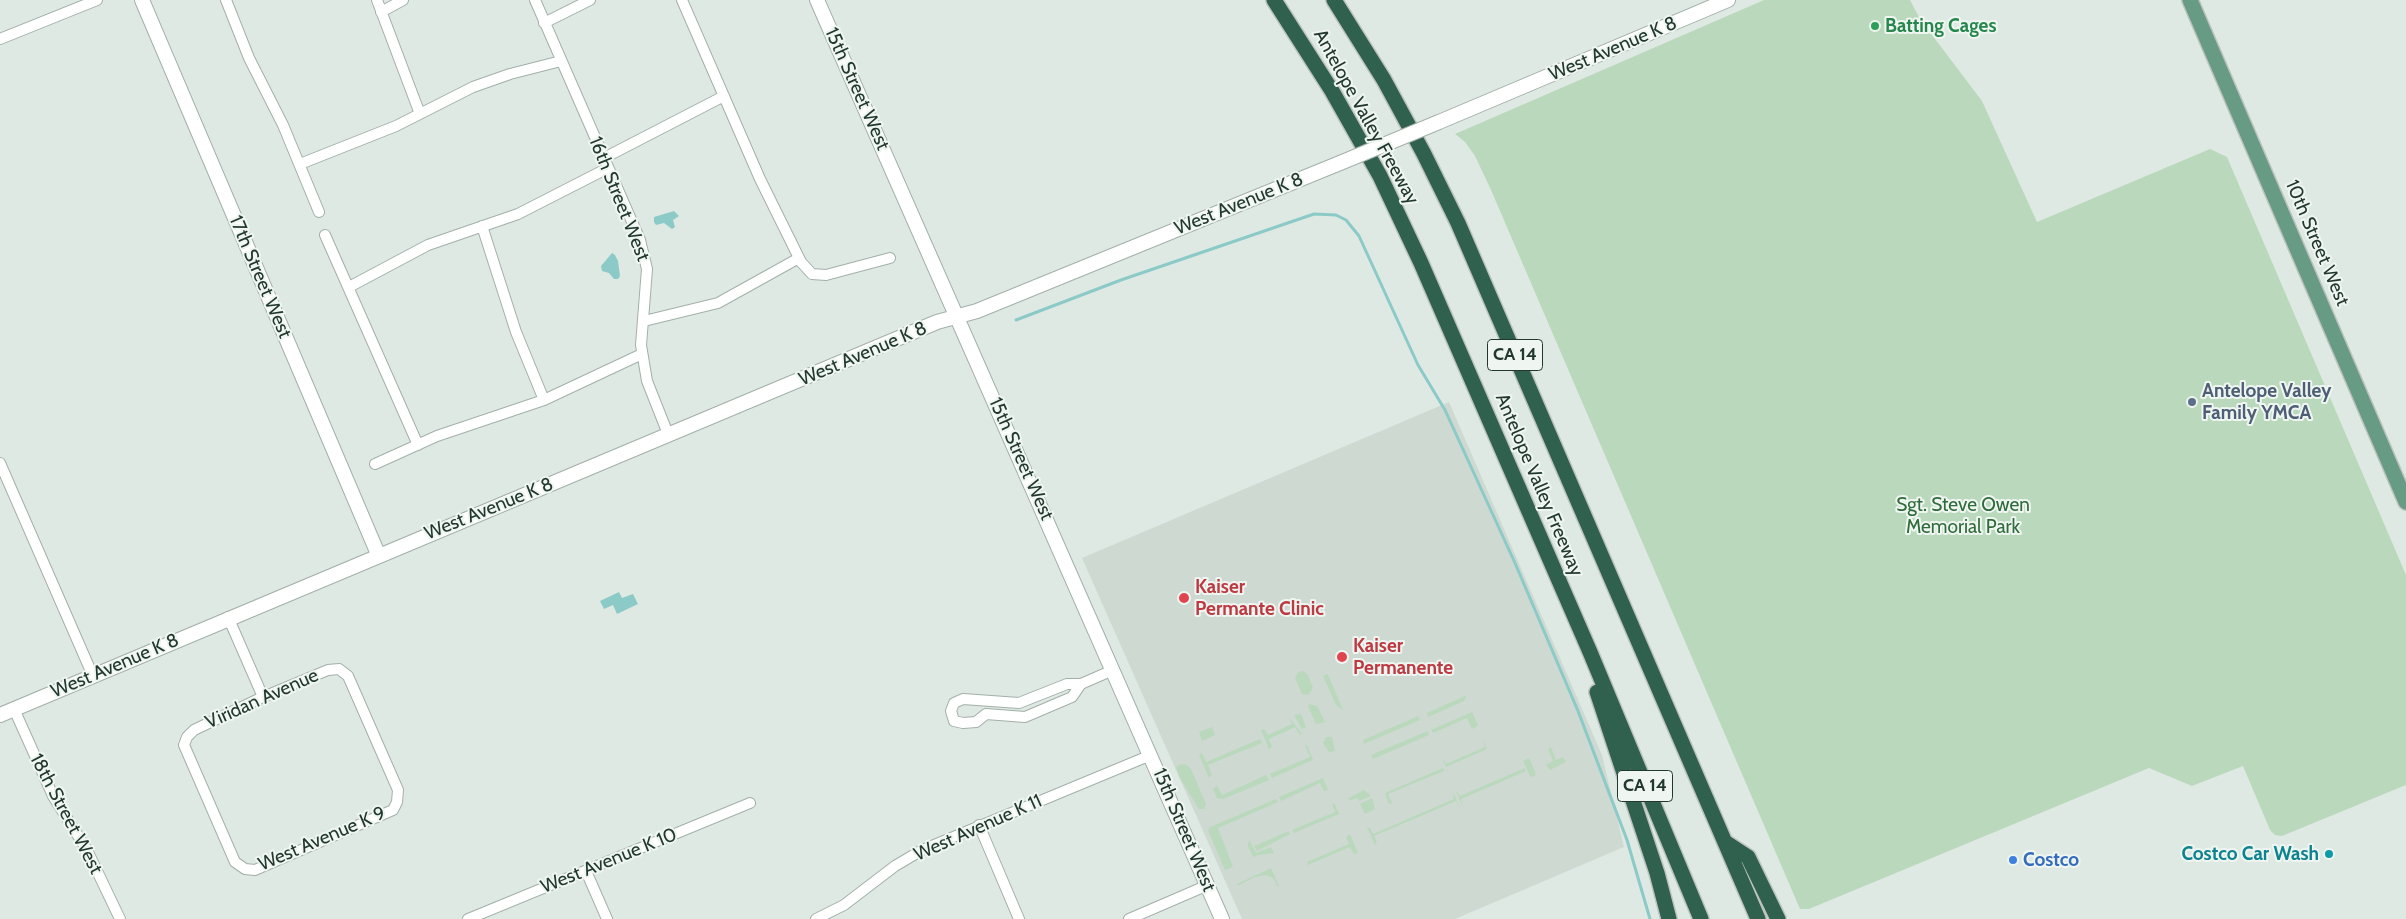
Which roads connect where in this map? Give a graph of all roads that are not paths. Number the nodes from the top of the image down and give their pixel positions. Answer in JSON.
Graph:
{"nodes":[{"id":1,"x":97,"y":0,"type":"edge"},
{"id":2,"x":142,"y":0,"type":"edge"},
{"id":3,"x":226,"y":0,"type":"edge"},
{"id":4,"x":377,"y":0,"type":"edge"},
{"id":5,"x":403,"y":0,"type":"edge"},
{"id":6,"x":534,"y":0,"type":"edge"},
{"id":7,"x":590,"y":0,"type":"edge"},
{"id":8,"x":682,"y":0,"type":"edge"},
{"id":9,"x":817,"y":0,"type":"edge"},
{"id":10,"x":1274,"y":0,"type":"edge"},
{"id":11,"x":1334,"y":0,"type":"edge"},
{"id":12,"x":1728,"y":0,"type":"edge"},
{"id":13,"x":2190,"y":0,"type":"edge"},
{"id":14,"x":382,"y":12,"type":"junction"},
{"id":15,"x":544,"y":23,"type":"junction"},
{"id":16,"x":0,"y":39,"type":"edge"},
{"id":17,"x":561,"y":61,"type":"junction"},
{"id":18,"x":724,"y":96,"type":"junction"},
{"id":19,"x":420,"y":114,"type":"junction"},
{"id":20,"x":604,"y":158,"type":"junction"},
{"id":21,"x":300,"y":164,"type":"junction"},
{"id":22,"x":608,"y":168,"type":"junction"},
{"id":23,"x":319,"y":212,"type":"dead end"},
{"id":24,"x":482,"y":226,"type":"junction"},
{"id":25,"x":325,"y":235,"type":"dead end"},
{"id":26,"x":799,"y":258,"type":"junction"},
{"id":27,"x":890,"y":258,"type":"dead end"},
{"id":28,"x":349,"y":287,"type":"junction"},
{"id":29,"x":958,"y":316,"type":"junction"},
{"id":30,"x":644,"y":321,"type":"junction"},
{"id":31,"x":642,"y":354,"type":"junction"},
{"id":32,"x":544,"y":400,"type":"junction"},
{"id":33,"x":668,"y":434,"type":"junction"},
{"id":34,"x":418,"y":445,"type":"junction"},
{"id":35,"x":0,"y":463,"type":"edge"},
{"id":36,"x":375,"y":464,"type":"dead end"},
{"id":37,"x":2406,"y":502,"type":"edge"},
{"id":38,"x":378,"y":554,"type":"junction"},
{"id":39,"x":228,"y":617,"type":"junction"},
{"id":40,"x":1590,"y":652,"type":"junction"},
{"id":41,"x":1114,"y":670,"type":"junction"},
{"id":42,"x":93,"y":676,"type":"junction"},
{"id":43,"x":1081,"y":684,"type":"junction"},
{"id":44,"x":263,"y":697,"type":"junction"},
{"id":45,"x":984,"y":699,"type":"junction"},
{"id":46,"x":14,"y":709,"type":"junction"},
{"id":47,"x":986,"y":714,"type":"junction"},
{"id":48,"x":0,"y":715,"type":"edge"},
{"id":49,"x":1152,"y":755,"type":"junction"},
{"id":50,"x":397,"y":802,"type":"joint"},
{"id":51,"x":750,"y":803,"type":"dead end"},
{"id":52,"x":979,"y":825,"type":"junction"},
{"id":53,"x":1725,"y":842,"type":"junction"},
{"id":54,"x":245,"y":868,"type":"joint"},
{"id":55,"x":586,"y":871,"type":"junction"},
{"id":56,"x":1208,"y":885,"type":"junction"},
{"id":57,"x":120,"y":919,"type":"edge"},
{"id":58,"x":469,"y":919,"type":"edge"},
{"id":59,"x":607,"y":919,"type":"edge"},
{"id":60,"x":816,"y":919,"type":"edge"},
{"id":61,"x":1019,"y":919,"type":"edge"},
{"id":62,"x":1129,"y":919,"type":"edge"},
{"id":63,"x":1222,"y":919,"type":"edge"},
{"id":64,"x":1669,"y":919,"type":"edge"},
{"id":65,"x":1701,"y":919,"type":"edge"},
{"id":66,"x":1758,"y":919,"type":"edge"},
{"id":67,"x":1778,"y":919,"type":"edge"}],
"edges":[{"from":1,"to":16,"type":"street"},
{"from":2,"to":38,"type":"street","name":"17th Street West"},
{"from":3,"to":21,"type":"street"},
{"from":4,"to":14,"type":"street"},
{"from":5,"to":14,"type":"street"},
{"from":6,"to":15,"type":"street","name":"16th Street West"},
{"from":7,"to":15,"type":"street"},
{"from":8,"to":18,"type":"street"},
{"from":9,"to":29,"type":"street","name":"15th Street West"},
{"from":10,"to":40,"type":"highway","name":"Antelope Valley Freeway","number":"CA 14"},
{"from":11,"to":53,"type":"highway","name":"Antelope Valley Freeway","number":"CA 14"},
{"from":12,"to":29,"type":"street","name":"West Avenue K 8","bridge":true},
{"from":13,"to":37,"type":"main road","name":"10th Street West"},
{"from":14,"to":19,"type":"street"},
{"from":15,"to":17,"type":"street","name":"16th Street West"},
{"from":17,"to":19,"type":"street"},
{"from":17,"to":20,"type":"street","name":"16th Street West"},
{"from":18,"to":20,"type":"street"},
{"from":18,"to":26,"type":"street"},
{"from":19,"to":21,"type":"street"},
{"from":20,"to":22,"type":"street","name":"16th Street West"},
{"from":21,"to":23,"type":"street"},
{"from":22,"to":24,"type":"street"},
{"from":22,"to":30,"type":"street","name":"16th Street West"},
{"from":24,"to":28,"type":"street"},
{"from":24,"to":32,"type":"street"},
{"from":25,"to":28,"type":"street"},
{"from":26,"to":27,"type":"street"},
{"from":26,"to":30,"type":"street"},
{"from":28,"to":34,"type":"street"},
{"from":29,"to":33,"type":"street","name":"West Avenue K 8"},
{"from":29,"to":41,"type":"street","name":"15th Street West"},
{"from":30,"to":31,"type":"street","name":"16th Street West"},
{"from":31,"to":32,"type":"street"},
{"from":31,"to":33,"type":"street","name":"16th Street West"},
{"from":32,"to":34,"type":"street"},
{"from":33,"to":38,"type":"street","name":"West Avenue K 8"},
{"from":34,"to":36,"type":"street"},
{"from":35,"to":42,"type":"street"},
{"from":38,"to":39,"type":"street","name":"West Avenue K 8"},
{"from":39,"to":42,"type":"street","name":"West Avenue K 8"},
{"from":39,"to":44,"type":"street"},
{"from":40,"to":64,"type":"highway"},
{"from":40,"to":65,"type":"highway","name":"Antelope Valley Freeway","number":"CA 14"},
{"from":41,"to":43,"type":"street"},
{"from":41,"to":49,"type":"street","name":"15th Street West"},
{"from":42,"to":46,"type":"street","name":"West Avenue K 8"},
{"from":43,"to":45,"type":"street"},
{"from":43,"to":47,"type":"street"},
{"from":44,"to":50,"type":"street","name":"Viridan Avenue"},
{"from":44,"to":54,"type":"street","name":"Viridan Avenue"},
{"from":45,"to":47,"type":"street"},
{"from":45,"to":47,"type":"street"},
{"from":46,"to":48,"type":"street","name":"West Avenue K 8"},
{"from":46,"to":57,"type":"street","name":"18th Street West"},
{"from":49,"to":52,"type":"street","name":"West Avenue K 11"},
{"from":49,"to":56,"type":"street","name":"15th Street West"},
{"from":50,"to":54,"type":"street","name":"West Avenue K 9"},
{"from":51,"to":55,"type":"street","name":"West Avenue K 10"},
{"from":52,"to":60,"type":"street","name":"West Avenue K 11"},
{"from":52,"to":61,"type":"street"},
{"from":53,"to":66,"type":"highway","name":"Antelope Valley Freeway","number":"CA 14"},
{"from":53,"to":67,"type":"highway"},
{"from":55,"to":58,"type":"street","name":"West Avenue K 10"},
{"from":55,"to":59,"type":"street"},
{"from":56,"to":62,"type":"street"},
{"from":56,"to":63,"type":"street","name":"15th Street West"}]}
